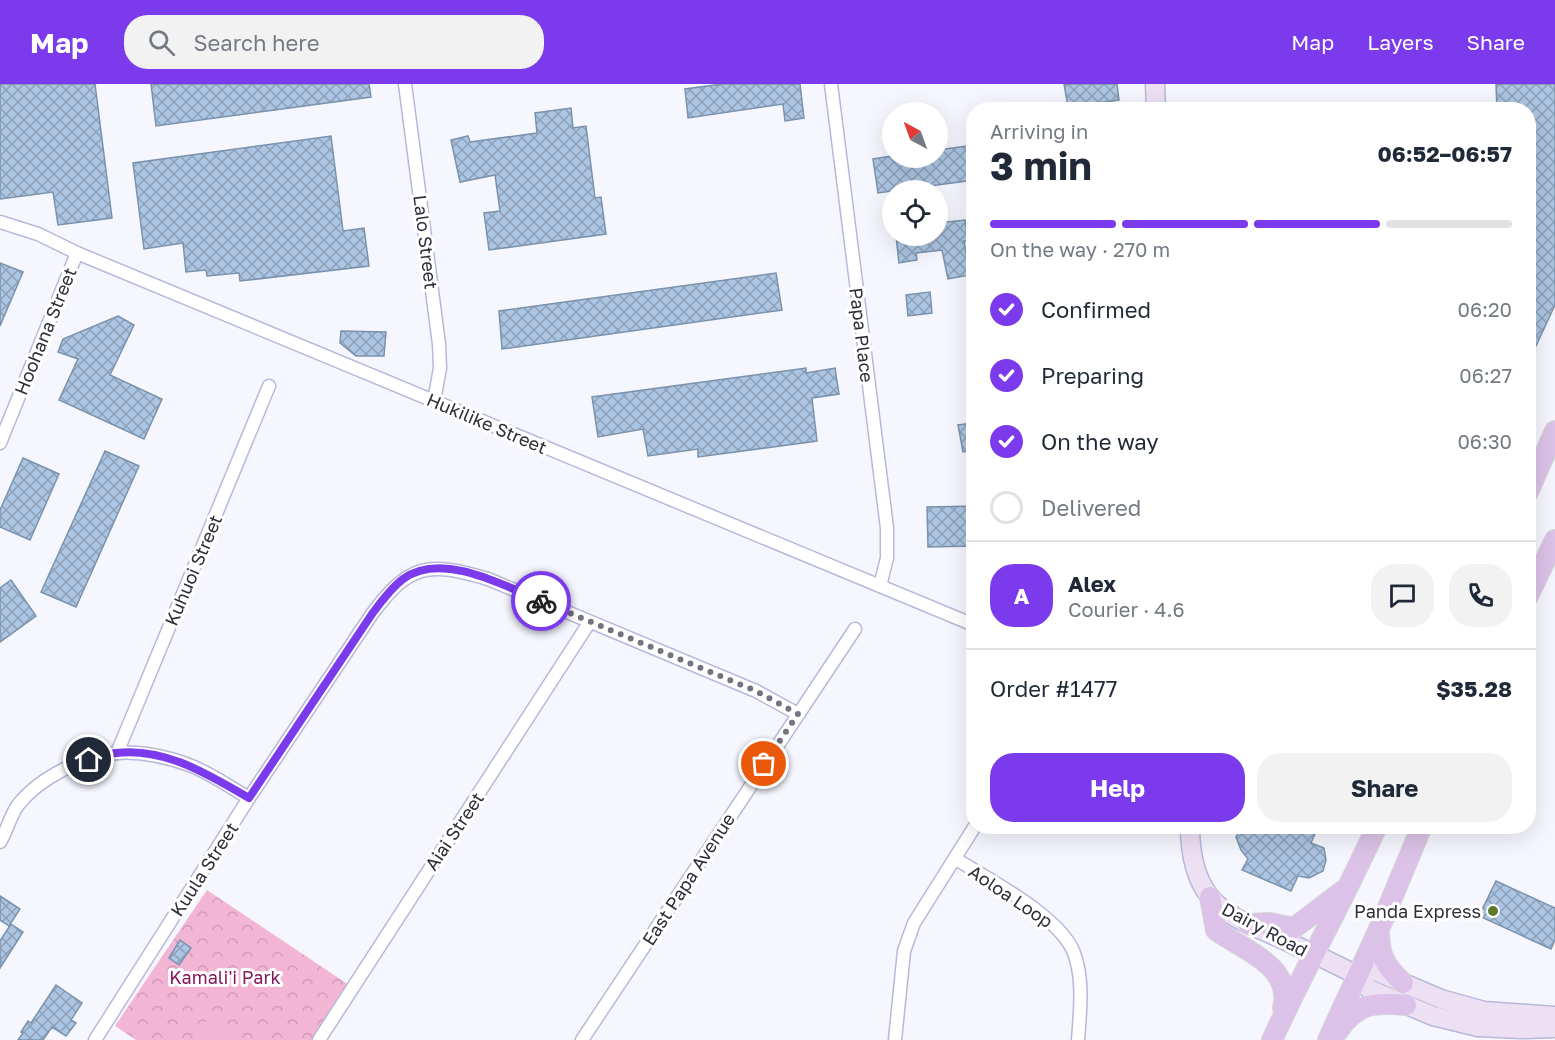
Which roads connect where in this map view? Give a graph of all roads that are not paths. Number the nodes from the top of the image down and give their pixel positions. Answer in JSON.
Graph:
{"nodes":[{"id":1,"x":405,"y":84,"type":"edge"},
{"id":2,"x":831,"y":84,"type":"edge"},
{"id":3,"x":1155,"y":84,"type":"edge"},
{"id":4,"x":1156,"y":102,"type":"edge"},
{"id":5,"x":0,"y":222,"type":"edge"},
{"id":6,"x":77,"y":254,"type":"junction"},
{"id":7,"x":269,"y":386,"type":"dead end"},
{"id":8,"x":434,"y":401,"type":"junction"},
{"id":9,"x":1555,"y":430,"type":"edge"},
{"id":10,"x":0,"y":442,"type":"edge"},
{"id":11,"x":1536,"y":474,"type":"edge"},
{"id":12,"x":1555,"y":540,"type":"edge"},
{"id":13,"x":1536,"y":579,"type":"edge"},
{"id":14,"x":879,"y":586,"type":"junction"},
{"id":15,"x":966,"y":622,"type":"edge"},
{"id":16,"x":590,"y":623,"type":"junction"},
{"id":17,"x":855,"y":629,"type":"dead end"},
{"id":18,"x":798,"y":714,"type":"junction"},
{"id":19,"x":117,"y":753,"type":"junction"},
{"id":20,"x":249,"y":798,"type":"junction"},
{"id":21,"x":970,"y":834,"type":"edge"},
{"id":22,"x":1190,"y":834,"type":"edge"},
{"id":23,"x":1373,"y":834,"type":"edge"},
{"id":24,"x":1419,"y":834,"type":"edge"},
{"id":25,"x":0,"y":842,"type":"edge"},
{"id":26,"x":956,"y":859,"type":"junction"},
{"id":27,"x":1351,"y":885,"type":"junction"},
{"id":28,"x":1210,"y":897,"type":"junction"},
{"id":29,"x":1248,"y":924,"type":"junction"},
{"id":30,"x":1379,"y":929,"type":"junction"},
{"id":31,"x":1313,"y":954,"type":"junction"},
{"id":32,"x":1357,"y":975,"type":"junction"},
{"id":33,"x":1403,"y":983,"type":"junction"},
{"id":34,"x":1406,"y":1005,"type":"junction"},
{"id":35,"x":1555,"y":1016,"type":"edge"},
{"id":36,"x":1555,"y":1028,"type":"edge"},
{"id":37,"x":1272,"y":1038,"type":"edge"},
{"id":38,"x":95,"y":1040,"type":"edge"},
{"id":39,"x":319,"y":1040,"type":"edge"},
{"id":40,"x":582,"y":1040,"type":"edge"},
{"id":41,"x":895,"y":1040,"type":"edge"},
{"id":42,"x":1078,"y":1040,"type":"edge"},
{"id":43,"x":1329,"y":1040,"type":"edge"}],
"edges":[{"from":1,"to":8,"type":"street","name":"Lalo Street"},
{"from":2,"to":14,"type":"street","name":"Papa Place"},
{"from":3,"to":4,"type":"street"},
{"from":5,"to":6,"type":"street","name":"Hukilike Street"},
{"from":6,"to":8,"type":"street","name":"Hukilike Street"},
{"from":6,"to":10,"type":"street","name":"Hoohana Street"},
{"from":7,"to":19,"type":"street","name":"Kuhuoi Street"},
{"from":8,"to":14,"type":"street","name":"Hukilike Street"},
{"from":9,"to":11,"type":"main road"},
{"from":12,"to":13,"type":"main road"},
{"from":14,"to":15,"type":"street","name":"Hukilike Street"},
{"from":16,"to":18,"type":"street","name":"Kuula Street"},
{"from":16,"to":20,"type":"street","name":"Kuula Street"},
{"from":16,"to":39,"type":"street","name":"Aiai Street"},
{"from":17,"to":18,"type":"street","name":"East Papa Avenue"},
{"from":18,"to":40,"type":"street","name":"East Papa Avenue"},
{"from":19,"to":20,"type":"street"},
{"from":19,"to":25,"type":"street"},
{"from":20,"to":38,"type":"street","name":"Kuula Street"},
{"from":21,"to":26,"type":"street"},
{"from":22,"to":28,"type":"street","name":"Dairy Road"},
{"from":23,"to":27,"type":"main road"},
{"from":24,"to":30,"type":"main road"},
{"from":26,"to":41,"type":"street"},
{"from":26,"to":42,"type":"street","name":"Aoloa Loop"},
{"from":27,"to":29,"type":"main road"},
{"from":27,"to":31,"type":"main road"},
{"from":28,"to":29,"type":"street","name":"Dairy Road"},
{"from":28,"to":37,"type":"main road"},
{"from":29,"to":31,"type":"street","name":"Dairy Road"},
{"from":30,"to":32,"type":"main road"},
{"from":30,"to":33,"type":"main road"},
{"from":31,"to":32,"type":"street","name":"Dairy Road"},
{"from":31,"to":37,"type":"main road"},
{"from":32,"to":33,"type":"street"},
{"from":32,"to":34,"type":"street"},
{"from":32,"to":43,"type":"main road"},
{"from":33,"to":35,"type":"street"},
{"from":34,"to":36,"type":"street"},
{"from":34,"to":43,"type":"main road"}]}
